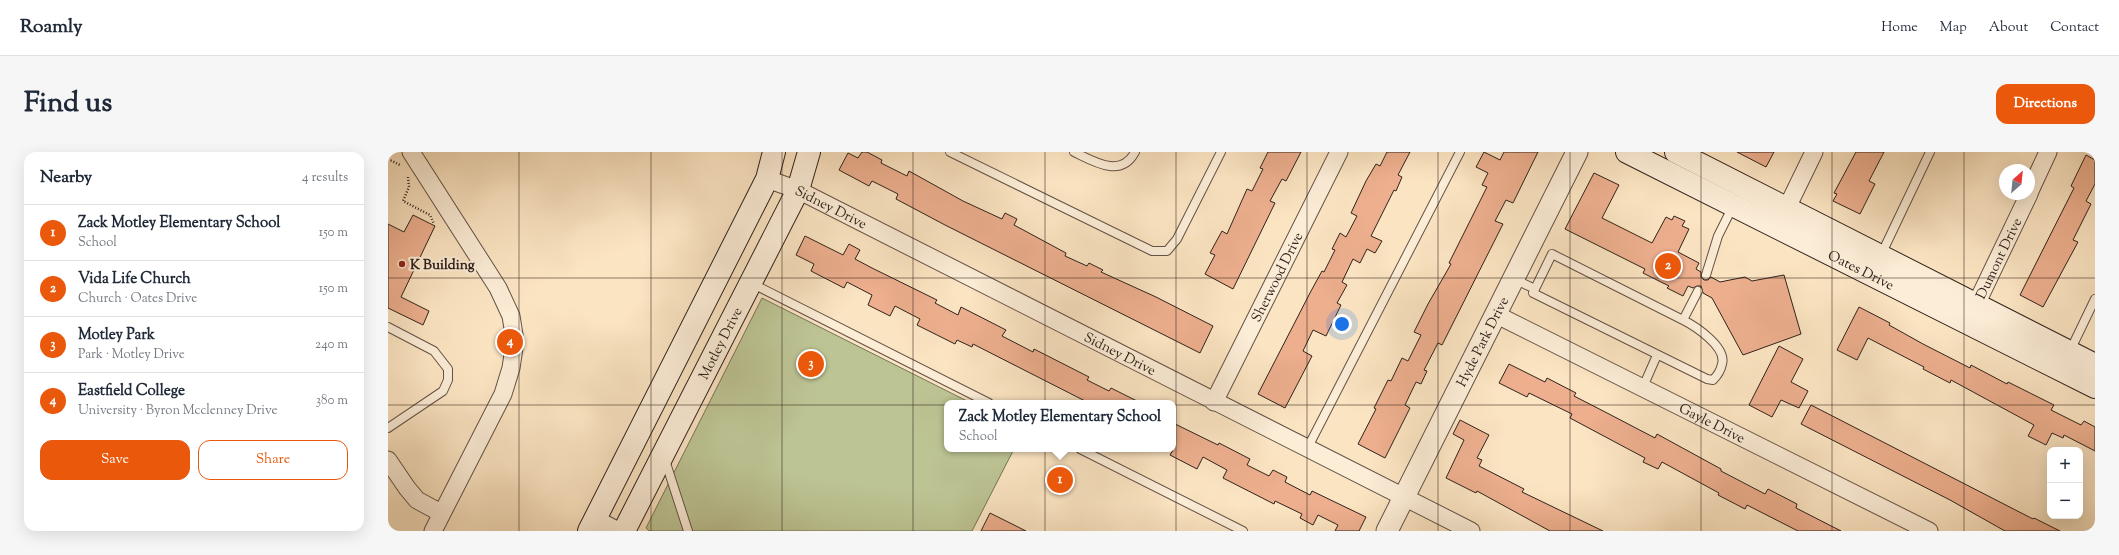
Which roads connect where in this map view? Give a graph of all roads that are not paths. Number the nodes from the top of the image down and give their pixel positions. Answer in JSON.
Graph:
{"nodes":[{"id":1,"x":411,"y":152,"type":"edge"},
{"id":2,"x":774,"y":152,"type":"edge"},
{"id":3,"x":809,"y":152,"type":"edge"},
{"id":4,"x":950,"y":152,"type":"edge"},
{"id":5,"x":1074,"y":152,"type":"edge"},
{"id":6,"x":1135,"y":152,"type":"edge"},
{"id":7,"x":1222,"y":152,"type":"edge"},
{"id":8,"x":1339,"y":152,"type":"edge"},
{"id":9,"x":1460,"y":152,"type":"edge"},
{"id":10,"x":1577,"y":152,"type":"edge"},
{"id":11,"x":1626,"y":152,"type":"edge"},
{"id":12,"x":1814,"y":152,"type":"edge"},
{"id":13,"x":1930,"y":152,"type":"edge"},
{"id":14,"x":2048,"y":152,"type":"edge"},
{"id":15,"x":1688,"y":155,"type":"edge"},
{"id":16,"x":767,"y":179,"type":"junction"},
{"id":17,"x":2035,"y":181,"type":"edge"},
{"id":18,"x":798,"y":190,"type":"junction"},
{"id":19,"x":2026,"y":200,"type":"edge"},
{"id":20,"x":1733,"y":205,"type":"junction"},
{"id":21,"x":1782,"y":217,"type":"junction"},
{"id":22,"x":1881,"y":255,"type":"junction"},
{"id":23,"x":1706,"y":275,"type":"dead end"},
{"id":24,"x":1513,"y":278,"type":"junction"},
{"id":25,"x":750,"y":282,"type":"junction"},
{"id":26,"x":1535,"y":289,"type":"junction"},
{"id":27,"x":1698,"y":291,"type":"dead end"},
{"id":28,"x":2095,"y":299,"type":"edge"},
{"id":29,"x":1972,"y":313,"type":"junction"},
{"id":30,"x":1495,"y":314,"type":"junction"},
{"id":31,"x":1683,"y":320,"type":"junction"},
{"id":32,"x":388,"y":327,"type":"edge"},
{"id":33,"x":2069,"y":352,"type":"junction"},
{"id":34,"x":1657,"y":355,"type":"junction"},
{"id":35,"x":2095,"y":365,"type":"edge"},
{"id":36,"x":1643,"y":387,"type":"junction"},
{"id":37,"x":2095,"y":387,"type":"edge"},
{"id":38,"x":983,"y":400,"type":"edge"},
{"id":39,"x":1214,"y":402,"type":"junction"},
{"id":40,"x":388,"y":428,"type":"edge"},
{"id":41,"x":1307,"y":449,"type":"junction"},
{"id":42,"x":1086,"y":452,"type":"edge"},
{"id":43,"x":663,"y":454,"type":"junction"},
{"id":44,"x":388,"y":460,"type":"edge"},
{"id":45,"x":1404,"y":497,"type":"junction"},
{"id":46,"x":441,"y":514,"type":"junction"},
{"id":47,"x":592,"y":526,"type":"edge"},
{"id":48,"x":433,"y":531,"type":"edge"},
{"id":49,"x":614,"y":531,"type":"edge"},
{"id":50,"x":624,"y":531,"type":"edge"},
{"id":51,"x":688,"y":531,"type":"edge"},
{"id":52,"x":1243,"y":531,"type":"edge"},
{"id":53,"x":1387,"y":531,"type":"edge"},
{"id":54,"x":1471,"y":531,"type":"edge"},
{"id":55,"x":1929,"y":531,"type":"edge"}],
"edges":[{"from":1,"to":46,"type":"street"},
{"from":2,"to":16,"type":"main road"},
{"from":3,"to":18,"type":"main road","name":"Motley Drive"},
{"from":4,"to":7,"type":"lane"},
{"from":5,"to":6,"type":"lane"},
{"from":8,"to":39,"type":"street","name":"Sherwood Drive"},
{"from":9,"to":41,"type":"lane"},
{"from":10,"to":24,"type":"street","name":"Hyde Park Drive"},
{"from":11,"to":20,"type":"main road","name":"Oates Drive"},
{"from":12,"to":21,"type":"street"},
{"from":13,"to":22,"type":"lane"},
{"from":14,"to":17,"type":"street","name":"Dumont Drive"},
{"from":15,"to":21,"type":"main road","name":"Oates Drive"},
{"from":16,"to":18,"type":"street","name":"Sidney Drive"},
{"from":16,"to":47,"type":"main road"},
{"from":18,"to":25,"type":"main road","name":"Motley Drive"},
{"from":18,"to":39,"type":"street","name":"Sidney Drive"},
{"from":19,"to":29,"type":"street","name":"Dumont Drive"},
{"from":20,"to":21,"type":"main road","name":"Oates Drive"},
{"from":20,"to":23,"type":"lane"},
{"from":21,"to":22,"type":"main road","name":"Oates Drive"},
{"from":21,"to":29,"type":"main road","name":"Oates Drive"},
{"from":22,"to":29,"type":"main road","name":"Oates Drive"},
{"from":24,"to":26,"type":"lane"},
{"from":24,"to":30,"type":"street","name":"Hyde Park Drive"},
{"from":25,"to":38,"type":"lane"},
{"from":25,"to":43,"type":"main road","name":"Motley Drive"},
{"from":26,"to":31,"type":"lane"},
{"from":26,"to":34,"type":"lane"},
{"from":27,"to":31,"type":"lane"},
{"from":28,"to":33,"type":"lane"},
{"from":29,"to":33,"type":"main road","name":"Oates Drive"},
{"from":29,"to":37,"type":"main road","name":"Oates Drive"},
{"from":30,"to":36,"type":"street","name":"Gayle Drive"},
{"from":30,"to":45,"type":"street","name":"Hyde Park Drive"},
{"from":31,"to":34,"type":"lane"},
{"from":32,"to":40,"type":"lane"},
{"from":33,"to":35,"type":"main road","name":"Oates Drive"},
{"from":34,"to":36,"type":"lane"},
{"from":36,"to":55,"type":"street","name":"Gayle Drive"},
{"from":39,"to":41,"type":"street","name":"Sidney Drive"},
{"from":41,"to":45,"type":"street","name":"Sidney Drive"},
{"from":42,"to":52,"type":"lane"},
{"from":43,"to":50,"type":"main road","name":"Motley Drive"},
{"from":43,"to":51,"type":"lane"},
{"from":44,"to":46,"type":"street"},
{"from":45,"to":53,"type":"street","name":"Hyde Park Drive"},
{"from":45,"to":54,"type":"street","name":"Sidney Drive"},
{"from":46,"to":48,"type":"street"},
{"from":47,"to":49,"type":"street"}]}
